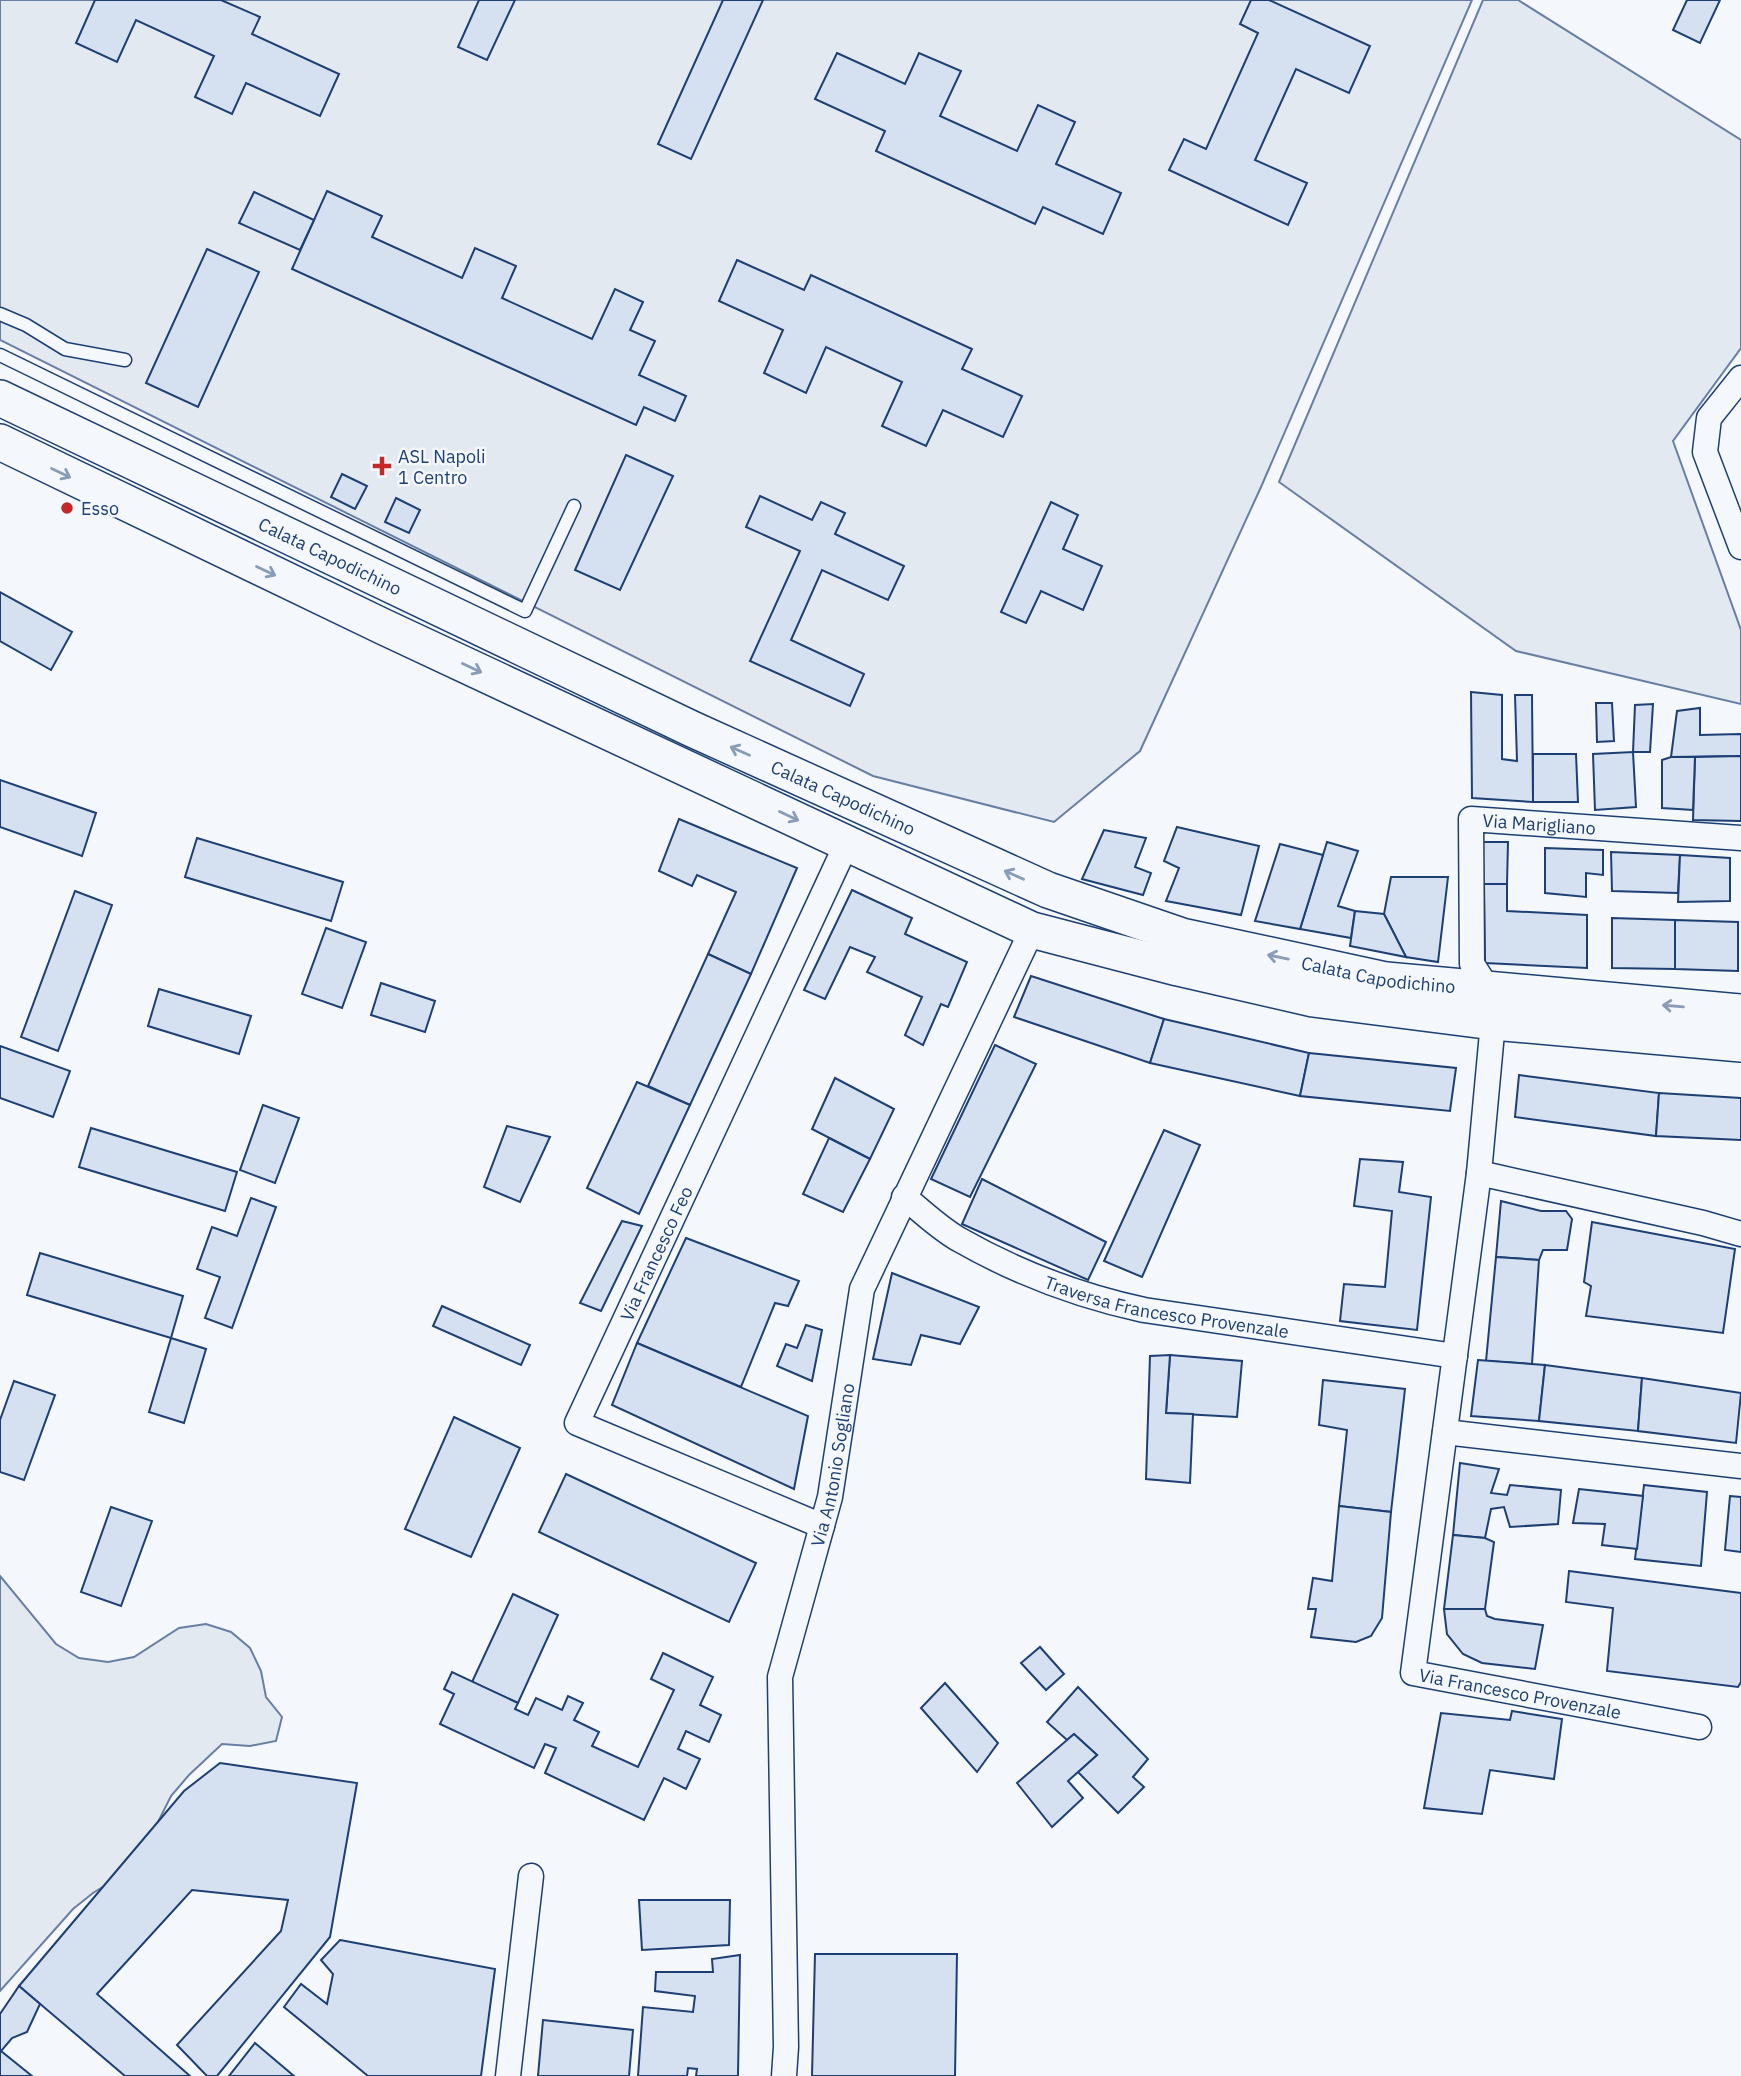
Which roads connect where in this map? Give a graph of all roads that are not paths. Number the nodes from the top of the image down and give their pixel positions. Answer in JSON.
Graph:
{"nodes":[{"id":1,"x":0,"y":314,"type":"edge"},
{"id":2,"x":0,"y":355,"type":"edge"},
{"id":3,"x":125,"y":360,"type":"dead end"},
{"id":4,"x":1741,"y":378,"type":"edge"},
{"id":5,"x":0,"y":398,"type":"edge"},
{"id":6,"x":0,"y":442,"type":"edge"},
{"id":7,"x":574,"y":506,"type":"dead end"},
{"id":8,"x":1741,"y":547,"type":"edge"},
{"id":9,"x":1741,"y":838,"type":"edge"},
{"id":10,"x":847,"y":843,"type":"junction"},
{"id":11,"x":1048,"y":891,"type":"junction"},
{"id":12,"x":1032,"y":930,"type":"junction"},
{"id":13,"x":1491,"y":1005,"type":"junction"},
{"id":14,"x":1741,"y":1012,"type":"edge"},
{"id":15,"x":1741,"y":1044,"type":"edge"},
{"id":16,"x":1479,"y":1173,"type":"junction"},
{"id":17,"x":904,"y":1197,"type":"junction"},
{"id":18,"x":1741,"y":1234,"type":"edge"},
{"id":19,"x":1455,"y":1356,"type":"junction"},
{"id":20,"x":1445,"y":1432,"type":"junction"},
{"id":21,"x":1741,"y":1466,"type":"edge"},
{"id":22,"x":822,"y":1526,"type":"junction"},
{"id":23,"x":1699,"y":1727,"type":"dead end"},
{"id":24,"x":531,"y":1876,"type":"dead end"},
{"id":25,"x":508,"y":2076,"type":"edge"},
{"id":26,"x":784,"y":2076,"type":"edge"}],
"edges":[{"from":1,"to":3,"type":"lane"},
{"from":2,"to":7,"type":"lane"},
{"from":4,"to":8,"type":"street"},
{"from":11,"to":5,"type":"main road","name":"Calata Capodichino","one_way":true},
{"from":6,"to":10,"type":"main road","name":"Calata Capodichino","one_way":true},
{"from":9,"to":13,"type":"street","name":"Via Marigliano"},
{"from":10,"to":12,"type":"main road","name":"Calata Capodichino"},
{"from":10,"to":22,"type":"street","name":"Via Francesco Feo"},
{"from":11,"to":12,"type":"main road","name":"Via Antonio Sogliano"},
{"from":13,"to":11,"type":"main road","name":"Calata Capodichino","one_way":true},
{"from":12,"to":13,"type":"main road","name":"Calata Capodichino"},
{"from":12,"to":17,"type":"street","name":"Via Antonio Sogliano"},
{"from":14,"to":13,"type":"main road","name":"Calata Capodichino","one_way":true},
{"from":13,"to":15,"type":"main road","name":"Calata Capodichino"},
{"from":13,"to":16,"type":"street","name":"Via Francesco Provenzale"},
{"from":16,"to":18,"type":"street"},
{"from":16,"to":19,"type":"street","name":"Via Francesco Provenzale"},
{"from":17,"to":19,"type":"street","name":"Traversa Francesco Provenzale"},
{"from":17,"to":22,"type":"street","name":"Via Antonio Sogliano"},
{"from":19,"to":20,"type":"street","name":"Via Francesco Provenzale"},
{"from":20,"to":21,"type":"street"},
{"from":20,"to":23,"type":"street","name":"Via Francesco Provenzale"},
{"from":22,"to":26,"type":"street","name":"Via Antonio Sogliano"},
{"from":24,"to":25,"type":"street"}]}
